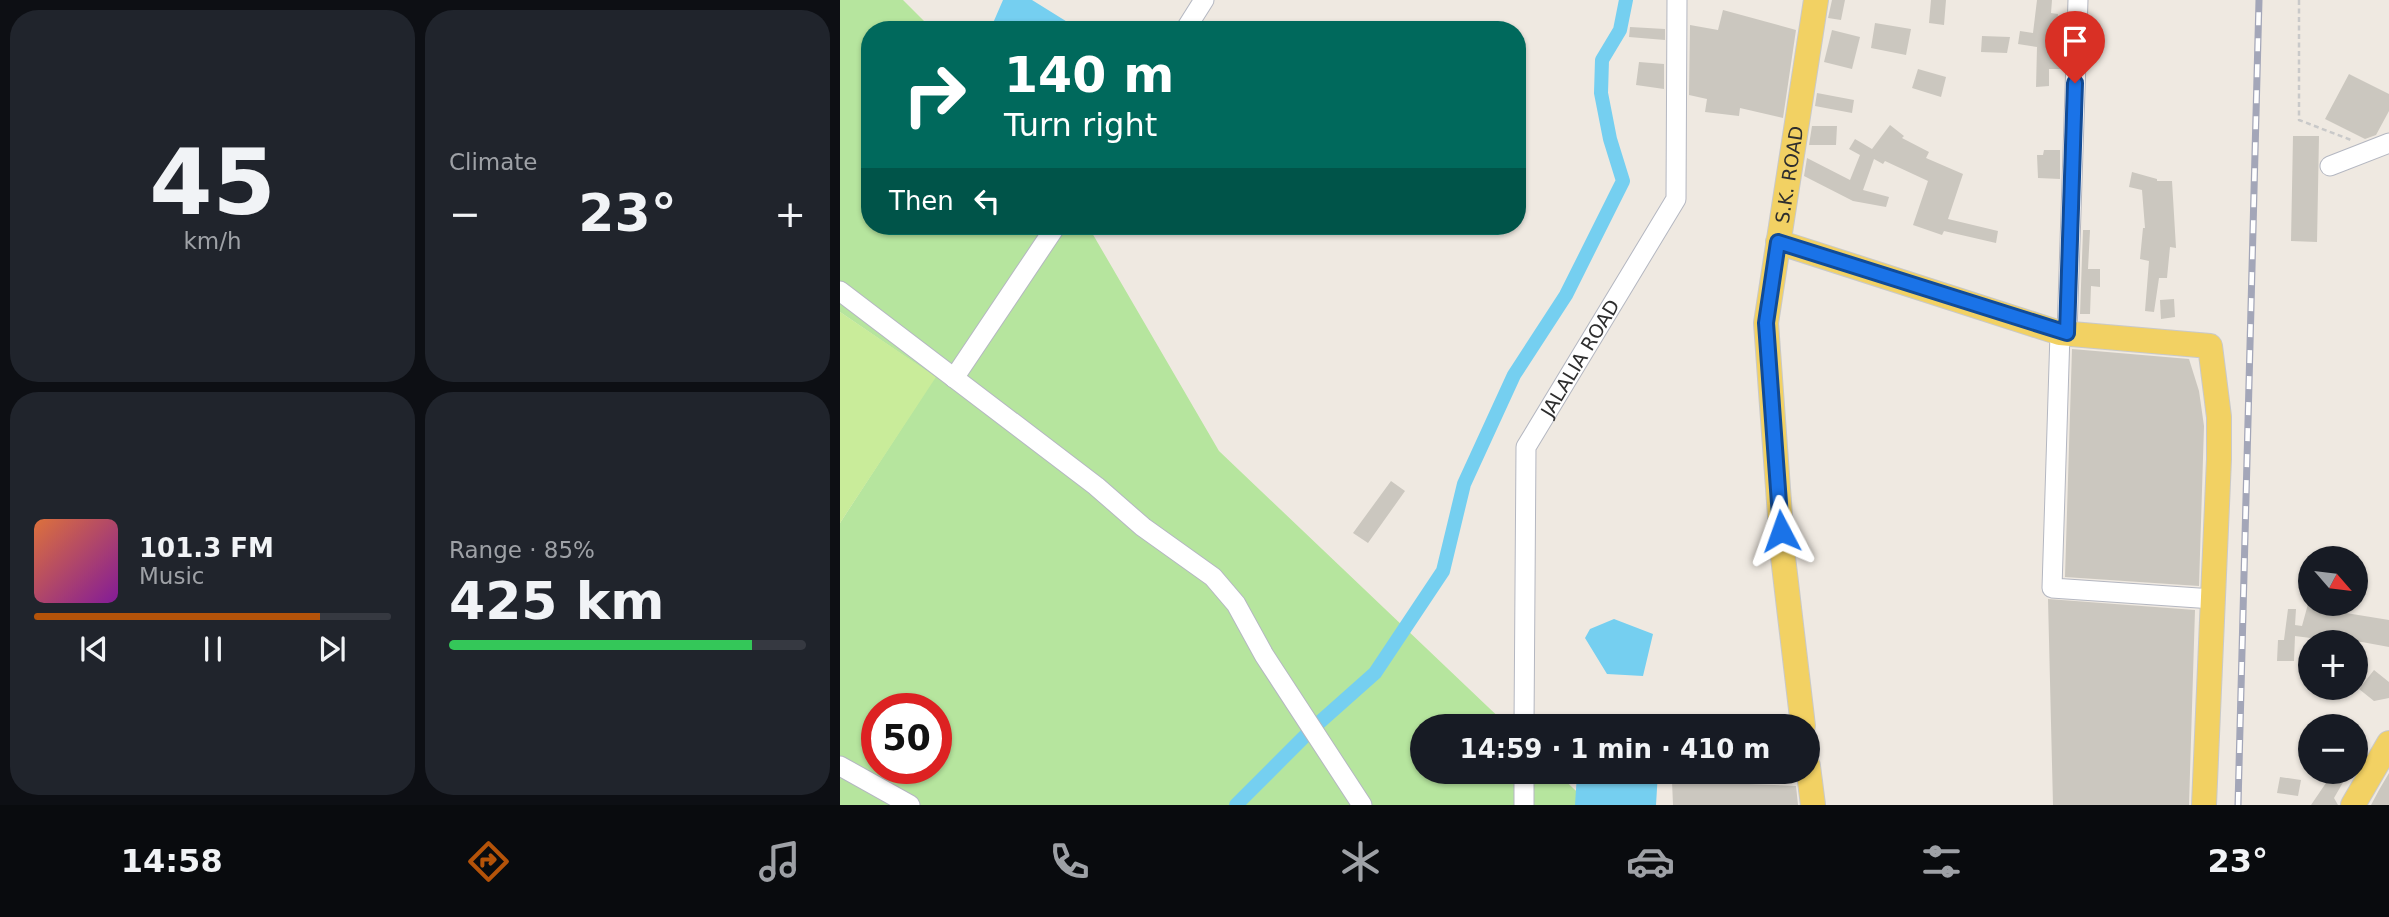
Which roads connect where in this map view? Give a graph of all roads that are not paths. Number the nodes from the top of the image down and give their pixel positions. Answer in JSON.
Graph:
{"nodes":[{"id":1,"x":1204,"y":0,"type":"edge"},
{"id":2,"x":1677,"y":0,"type":"edge"},
{"id":3,"x":1816,"y":0,"type":"edge"},
{"id":4,"x":2078,"y":0,"type":"edge"},
{"id":5,"x":1191,"y":21,"type":"edge"},
{"id":6,"x":2381,"y":146,"type":"edge"},
{"id":7,"x":2330,"y":166,"type":"dead end"},
{"id":8,"x":1050,"y":235,"type":"edge"},
{"id":9,"x":1778,"y":242,"type":"junction"},
{"id":10,"x":840,"y":291,"type":"edge"},
{"id":11,"x":2064,"y":333,"type":"junction"},
{"id":12,"x":954,"y":378,"type":"junction"},
{"id":13,"x":2213,"y":599,"type":"junction"},
{"id":14,"x":1524,"y":714,"type":"edge"},
{"id":15,"x":1802,"y":714,"type":"edge"},
{"id":16,"x":2389,"y":743,"type":"edge"},
{"id":17,"x":840,"y":765,"type":"edge"},
{"id":18,"x":1524,"y":784,"type":"edge"},
{"id":19,"x":1810,"y":784,"type":"edge"},
{"id":20,"x":910,"y":805,"type":"edge"},
{"id":21,"x":1362,"y":805,"type":"edge"},
{"id":22,"x":1524,"y":805,"type":"edge"},
{"id":23,"x":1813,"y":805,"type":"edge"},
{"id":24,"x":2204,"y":805,"type":"edge"},
{"id":25,"x":2353,"y":805,"type":"edge"}],
"edges":[{"from":1,"to":5,"type":"street"},
{"from":2,"to":14,"type":"street","name":"JALALIA ROAD"},
{"from":3,"to":9,"type":"main road","name":"S.K. ROAD"},
{"from":4,"to":11,"type":"street"},
{"from":6,"to":7,"type":"street"},
{"from":8,"to":12,"type":"street"},
{"from":9,"to":11,"type":"main road"},
{"from":9,"to":15,"type":"main road","name":"S.K. ROAD"},
{"from":10,"to":12,"type":"street"},
{"from":11,"to":13,"type":"main road"},
{"from":11,"to":13,"type":"street"},
{"from":12,"to":21,"type":"street"},
{"from":13,"to":24,"type":"main road"},
{"from":16,"to":25,"type":"main road"},
{"from":17,"to":20,"type":"street"},
{"from":18,"to":22,"type":"street"},
{"from":19,"to":23,"type":"main road"}]}
